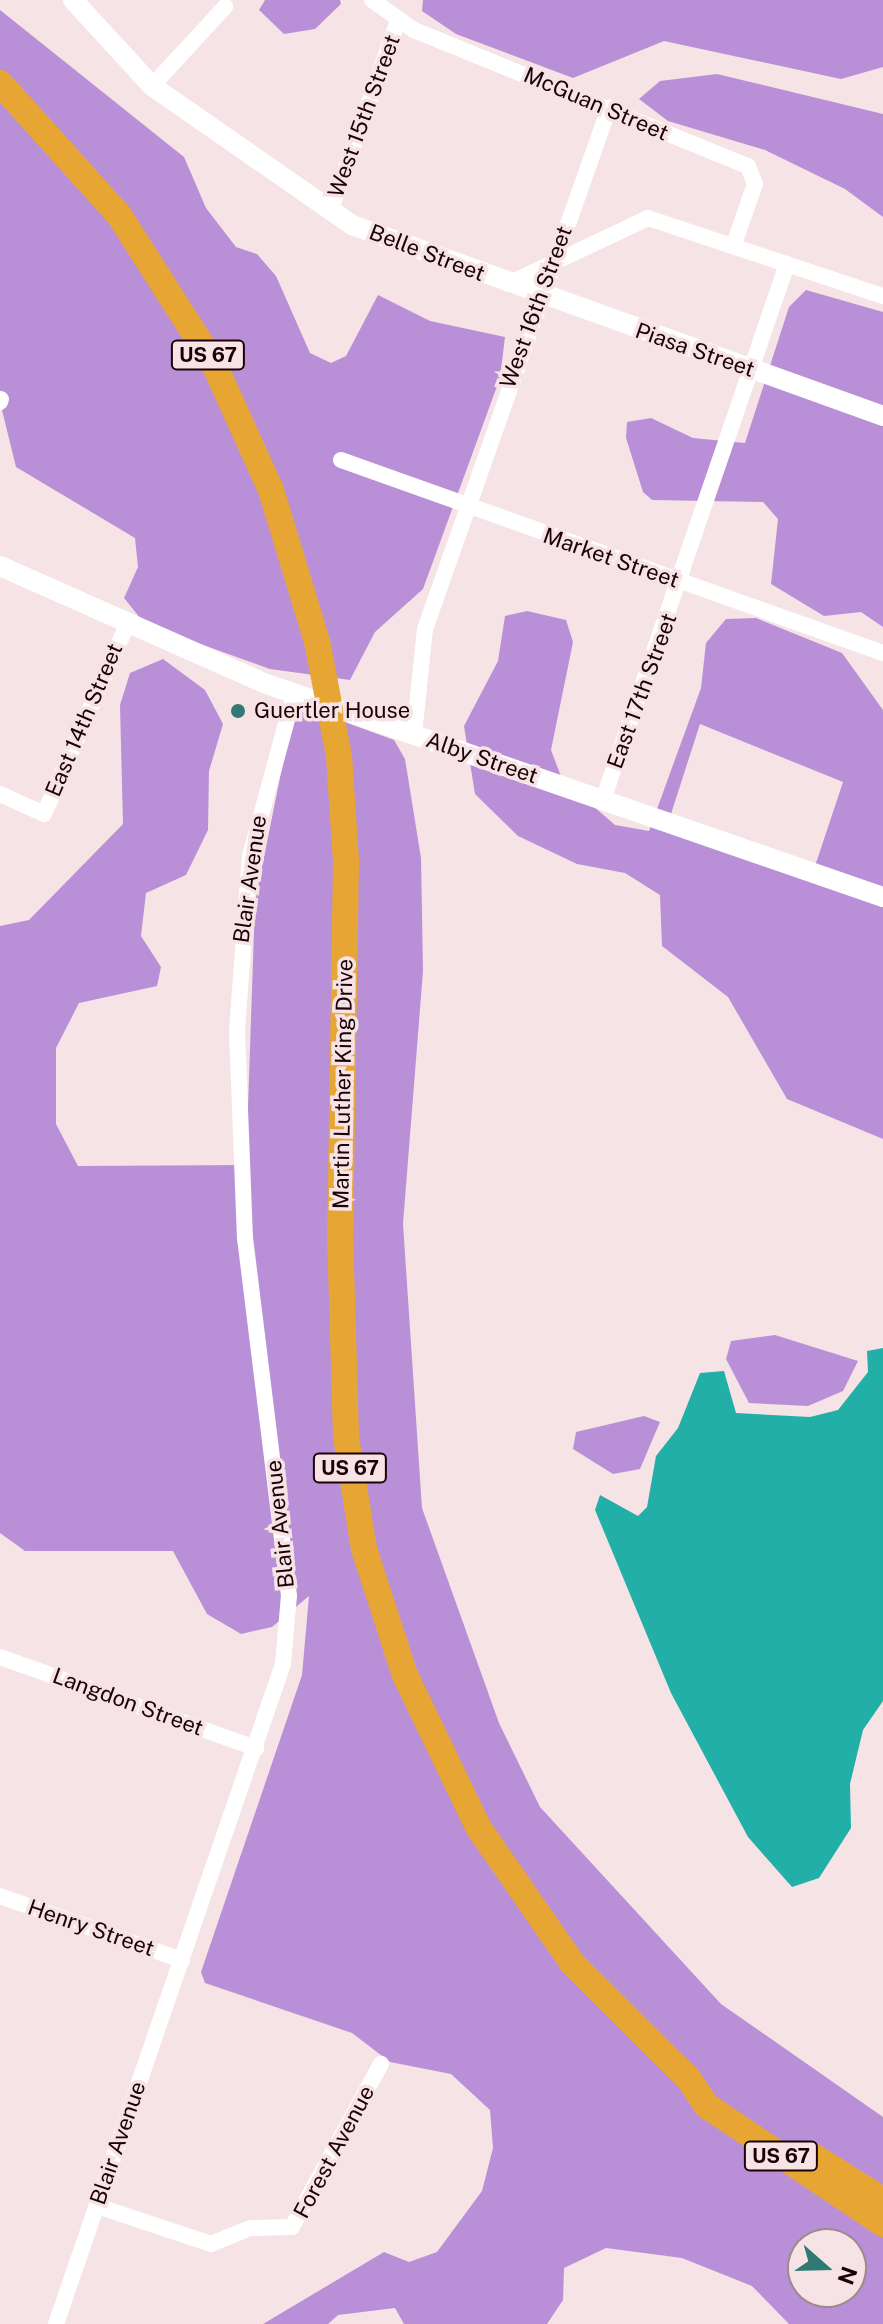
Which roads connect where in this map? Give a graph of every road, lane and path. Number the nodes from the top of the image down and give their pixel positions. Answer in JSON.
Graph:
{"nodes":[{"id":1,"x":73,"y":0,"type":"edge"},
{"id":2,"x":372,"y":0,"type":"edge"},
{"id":3,"x":225,"y":7,"type":"dead end"},
{"id":4,"x":398,"y":21,"type":"junction"},
{"id":5,"x":0,"y":83,"type":"edge"},
{"id":6,"x":152,"y":86,"type":"junction"},
{"id":7,"x":609,"y":108,"type":"junction"},
{"id":8,"x":330,"y":212,"type":"junction"},
{"id":9,"x":734,"y":244,"type":"junction"},
{"id":10,"x":552,"y":262,"type":"junction"},
{"id":11,"x":787,"y":264,"type":"junction"},
{"id":12,"x":508,"y":284,"type":"junction"},
{"id":13,"x":540,"y":296,"type":"junction"},
{"id":14,"x":883,"y":296,"type":"edge"},
{"id":15,"x":752,"y":370,"type":"junction"},
{"id":16,"x":883,"y":416,"type":"edge"},
{"id":17,"x":341,"y":460,"type":"dead end"},
{"id":18,"x":466,"y":508,"type":"junction"},
{"id":19,"x":0,"y":566,"type":"edge"},
{"id":20,"x":681,"y":582,"type":"junction"},
{"id":21,"x":126,"y":627,"type":"junction"},
{"id":22,"x":883,"y":653,"type":"edge"},
{"id":23,"x":294,"y":694,"type":"junction"},
{"id":24,"x":414,"y":735,"type":"junction"},
{"id":25,"x":0,"y":794,"type":"edge"},
{"id":26,"x":603,"y":800,"type":"junction"},
{"id":27,"x":883,"y":897,"type":"edge"},
{"id":28,"x":0,"y":1657,"type":"edge"},
{"id":29,"x":256,"y":1748,"type":"junction"},
{"id":30,"x":0,"y":1896,"type":"edge"},
{"id":31,"x":182,"y":1960,"type":"junction"},
{"id":32,"x":381,"y":2064,"type":"dead end"},
{"id":33,"x":688,"y":2078,"type":"junction"},
{"id":34,"x":883,"y":2200,"type":"edge"},
{"id":35,"x":97,"y":2206,"type":"junction"},
{"id":36,"x":883,"y":2224,"type":"edge"},
{"id":37,"x":56,"y":2324,"type":"edge"}],
"edges":[{"from":1,"to":6,"type":"street","name":"Belle Street"},
{"from":2,"to":4,"type":"street","name":"McGuan Street"},
{"from":3,"to":6,"type":"street"},
{"from":4,"to":7,"type":"street","name":"McGuan Street"},
{"from":4,"to":8,"type":"street","name":"West 15th Street"},
{"from":5,"to":33,"type":"highway","name":"Martin Luther King Drive","number":"US 67"},
{"from":6,"to":8,"type":"street","name":"Belle Street"},
{"from":7,"to":9,"type":"street","name":"McGuan Street"},
{"from":7,"to":10,"type":"street","name":"West 16th Street"},
{"from":8,"to":12,"type":"street","name":"Belle Street"},
{"from":9,"to":10,"type":"street","name":"Belle Street"},
{"from":9,"to":11,"type":"street","name":"Belle Street"},
{"from":10,"to":12,"type":"street","name":"Belle Street"},
{"from":10,"to":13,"type":"street","name":"West 16th Street"},
{"from":11,"to":14,"type":"street","name":"Belle Street"},
{"from":11,"to":15,"type":"street","name":"East 17th Street"},
{"from":12,"to":13,"type":"street","name":"Piasa Street"},
{"from":13,"to":15,"type":"street","name":"Piasa Street"},
{"from":13,"to":18,"type":"street","name":"West 16th Street"},
{"from":15,"to":16,"type":"street","name":"Piasa Street"},
{"from":15,"to":20,"type":"street","name":"East 17th Street"},
{"from":17,"to":18,"type":"street","name":"Market Street"},
{"from":18,"to":20,"type":"street","name":"Market Street"},
{"from":18,"to":24,"type":"street","name":"West 16th Street"},
{"from":19,"to":21,"type":"street","name":"Alby Street"},
{"from":20,"to":22,"type":"street","name":"Market Street"},
{"from":20,"to":26,"type":"street","name":"East 17th Street"},
{"from":21,"to":23,"type":"street","name":"Alby Street"},
{"from":21,"to":25,"type":"street","name":"East 14th Street"},
{"from":23,"to":24,"type":"street","name":"Alby Street"},
{"from":23,"to":29,"type":"street","name":"Blair Avenue"},
{"from":24,"to":26,"type":"street","name":"Alby Street"},
{"from":26,"to":27,"type":"street","name":"Alby Street"},
{"from":28,"to":29,"type":"street","name":"Langdon Street"},
{"from":29,"to":31,"type":"street","name":"Blair Avenue"},
{"from":30,"to":31,"type":"street","name":"Henry Street"},
{"from":31,"to":35,"type":"street","name":"Blair Avenue"},
{"from":32,"to":35,"type":"street","name":"Forest Avenue"},
{"from":33,"to":34,"type":"highway","number":"US 67"},
{"from":33,"to":36,"type":"highway","number":"US 67"},
{"from":35,"to":37,"type":"street","name":"Blair Avenue"}]}
